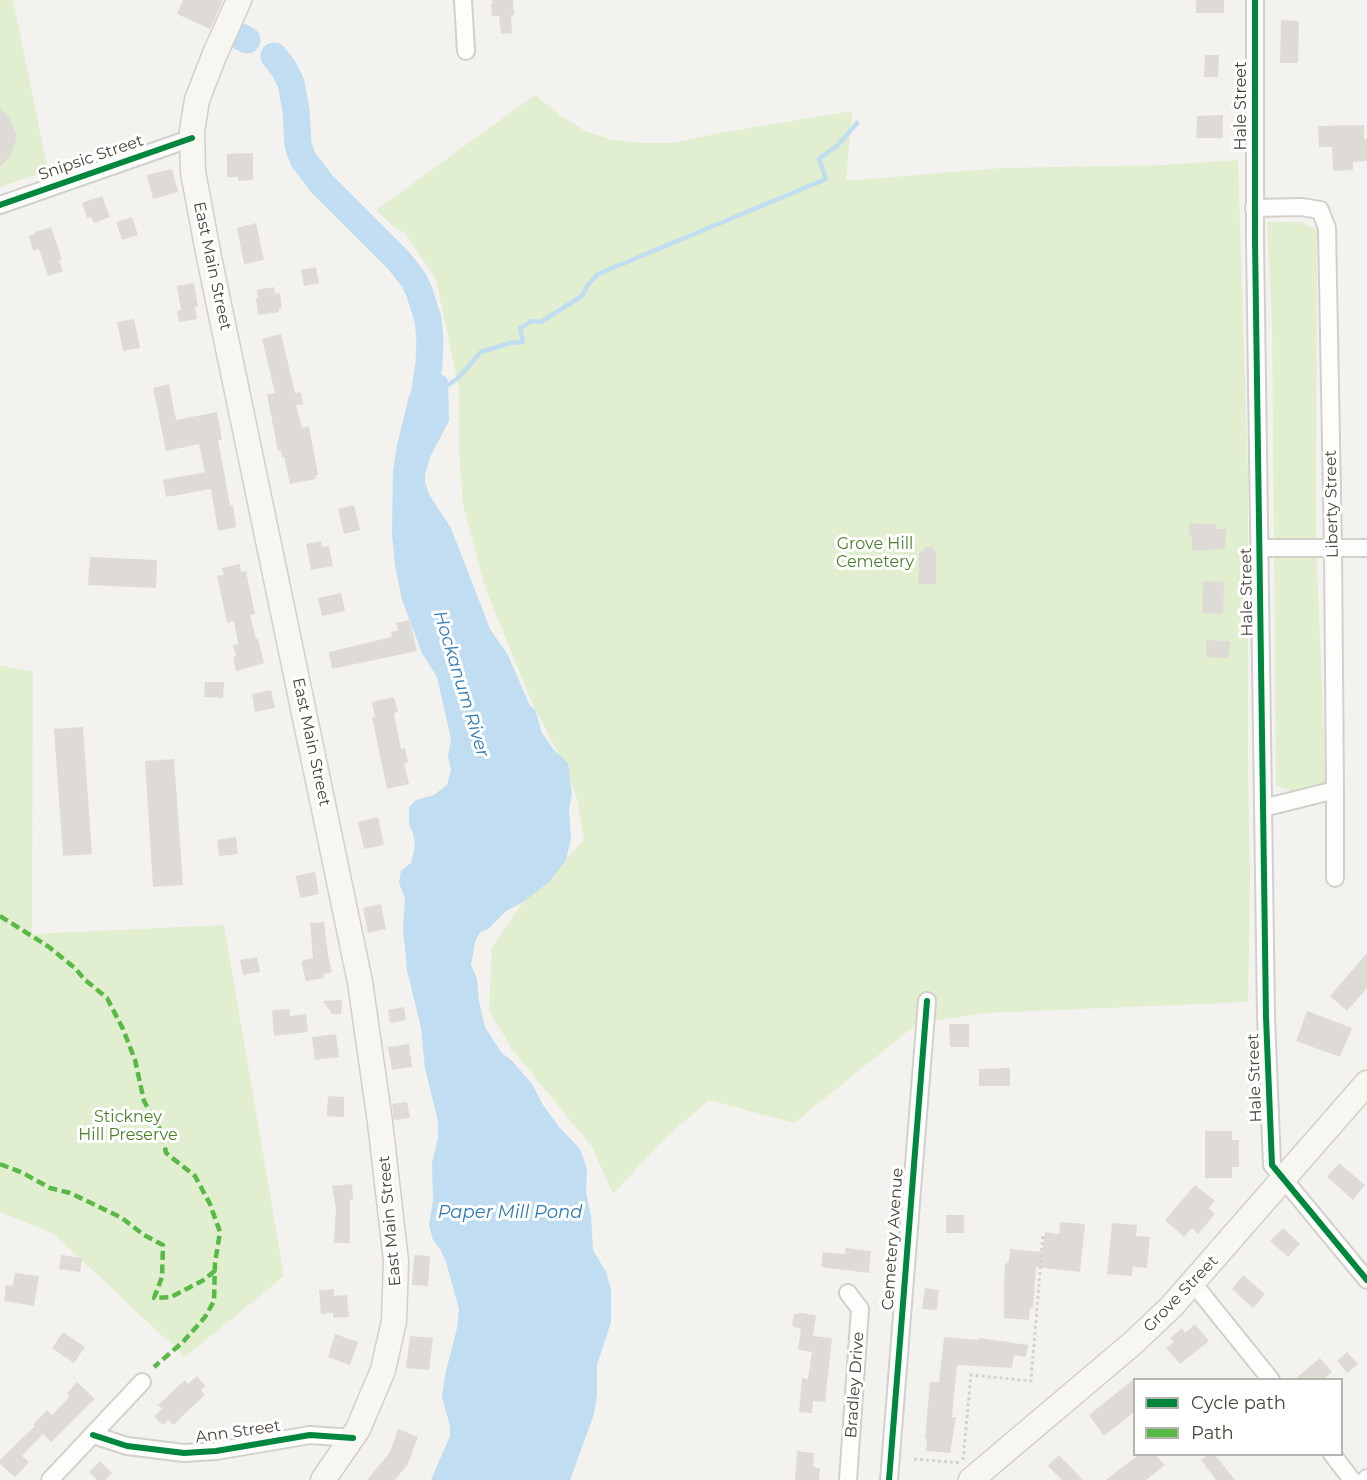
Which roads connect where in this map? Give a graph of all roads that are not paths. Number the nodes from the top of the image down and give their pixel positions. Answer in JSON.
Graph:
{"nodes":[{"id":1,"x":239,"y":0,"type":"edge"},
{"id":2,"x":463,"y":0,"type":"edge"},
{"id":3,"x":1255,"y":0,"type":"edge"},
{"id":4,"x":466,"y":51,"type":"dead end"},
{"id":5,"x":192,"y":138,"type":"junction"},
{"id":6,"x":0,"y":205,"type":"edge"},
{"id":7,"x":1254,"y":208,"type":"junction"},
{"id":8,"x":1260,"y":548,"type":"junction"},
{"id":9,"x":1333,"y":548,"type":"junction"},
{"id":10,"x":1367,"y":548,"type":"edge"},
{"id":11,"x":1335,"y":790,"type":"junction"},
{"id":12,"x":1263,"y":808,"type":"junction"},
{"id":13,"x":1335,"y":878,"type":"dead end"},
{"id":14,"x":927,"y":1001,"type":"dead end"},
{"id":15,"x":1367,"y":1083,"type":"edge"},
{"id":16,"x":1284,"y":1179,"type":"junction"},
{"id":17,"x":1367,"y":1280,"type":"edge"},
{"id":18,"x":1193,"y":1283,"type":"junction"},
{"id":19,"x":848,"y":1293,"type":"dead end"},
{"id":20,"x":1269,"y":1378,"type":"edge"},
{"id":21,"x":142,"y":1382,"type":"dead end"},
{"id":22,"x":93,"y":1435,"type":"junction"},
{"id":23,"x":353,"y":1438,"type":"junction"},
{"id":24,"x":1333,"y":1456,"type":"edge"},
{"id":25,"x":50,"y":1480,"type":"edge"},
{"id":26,"x":323,"y":1480,"type":"edge"},
{"id":27,"x":848,"y":1480,"type":"edge"},
{"id":28,"x":889,"y":1480,"type":"edge"},
{"id":29,"x":971,"y":1480,"type":"edge"},
{"id":30,"x":1352,"y":1480,"type":"edge"}],
"edges":[{"from":1,"to":5,"type":"main road","name":"East Main Street"},
{"from":2,"to":4,"type":"street"},
{"from":3,"to":7,"type":"street","name":"Hale Street"},
{"from":5,"to":6,"type":"street","name":"Snipsic Street"},
{"from":5,"to":23,"type":"main road","name":"East Main Street"},
{"from":7,"to":8,"type":"street","name":"Hale Street"},
{"from":7,"to":9,"type":"street","name":"Liberty Street"},
{"from":8,"to":9,"type":"street"},
{"from":8,"to":12,"type":"street","name":"Hale Street"},
{"from":9,"to":10,"type":"street"},
{"from":9,"to":11,"type":"street","name":"Liberty Street"},
{"from":11,"to":12,"type":"street"},
{"from":11,"to":13,"type":"street","name":"Liberty Street"},
{"from":12,"to":16,"type":"street","name":"Hale Street"},
{"from":14,"to":28,"type":"street","name":"Cemetery Avenue"},
{"from":15,"to":16,"type":"main road","name":"Grove Street"},
{"from":16,"to":17,"type":"street","name":"Hale Street"},
{"from":16,"to":18,"type":"main road","name":"Grove Street"},
{"from":18,"to":20,"type":"street"},
{"from":18,"to":29,"type":"main road","name":"Grove Street"},
{"from":19,"to":27,"type":"street","name":"Bradley Drive"},
{"from":21,"to":22,"type":"street"},
{"from":22,"to":23,"type":"street","name":"Ann Street"},
{"from":22,"to":25,"type":"street"},
{"from":23,"to":26,"type":"main road","name":"East Main Street"},
{"from":24,"to":30,"type":"street"}]}
